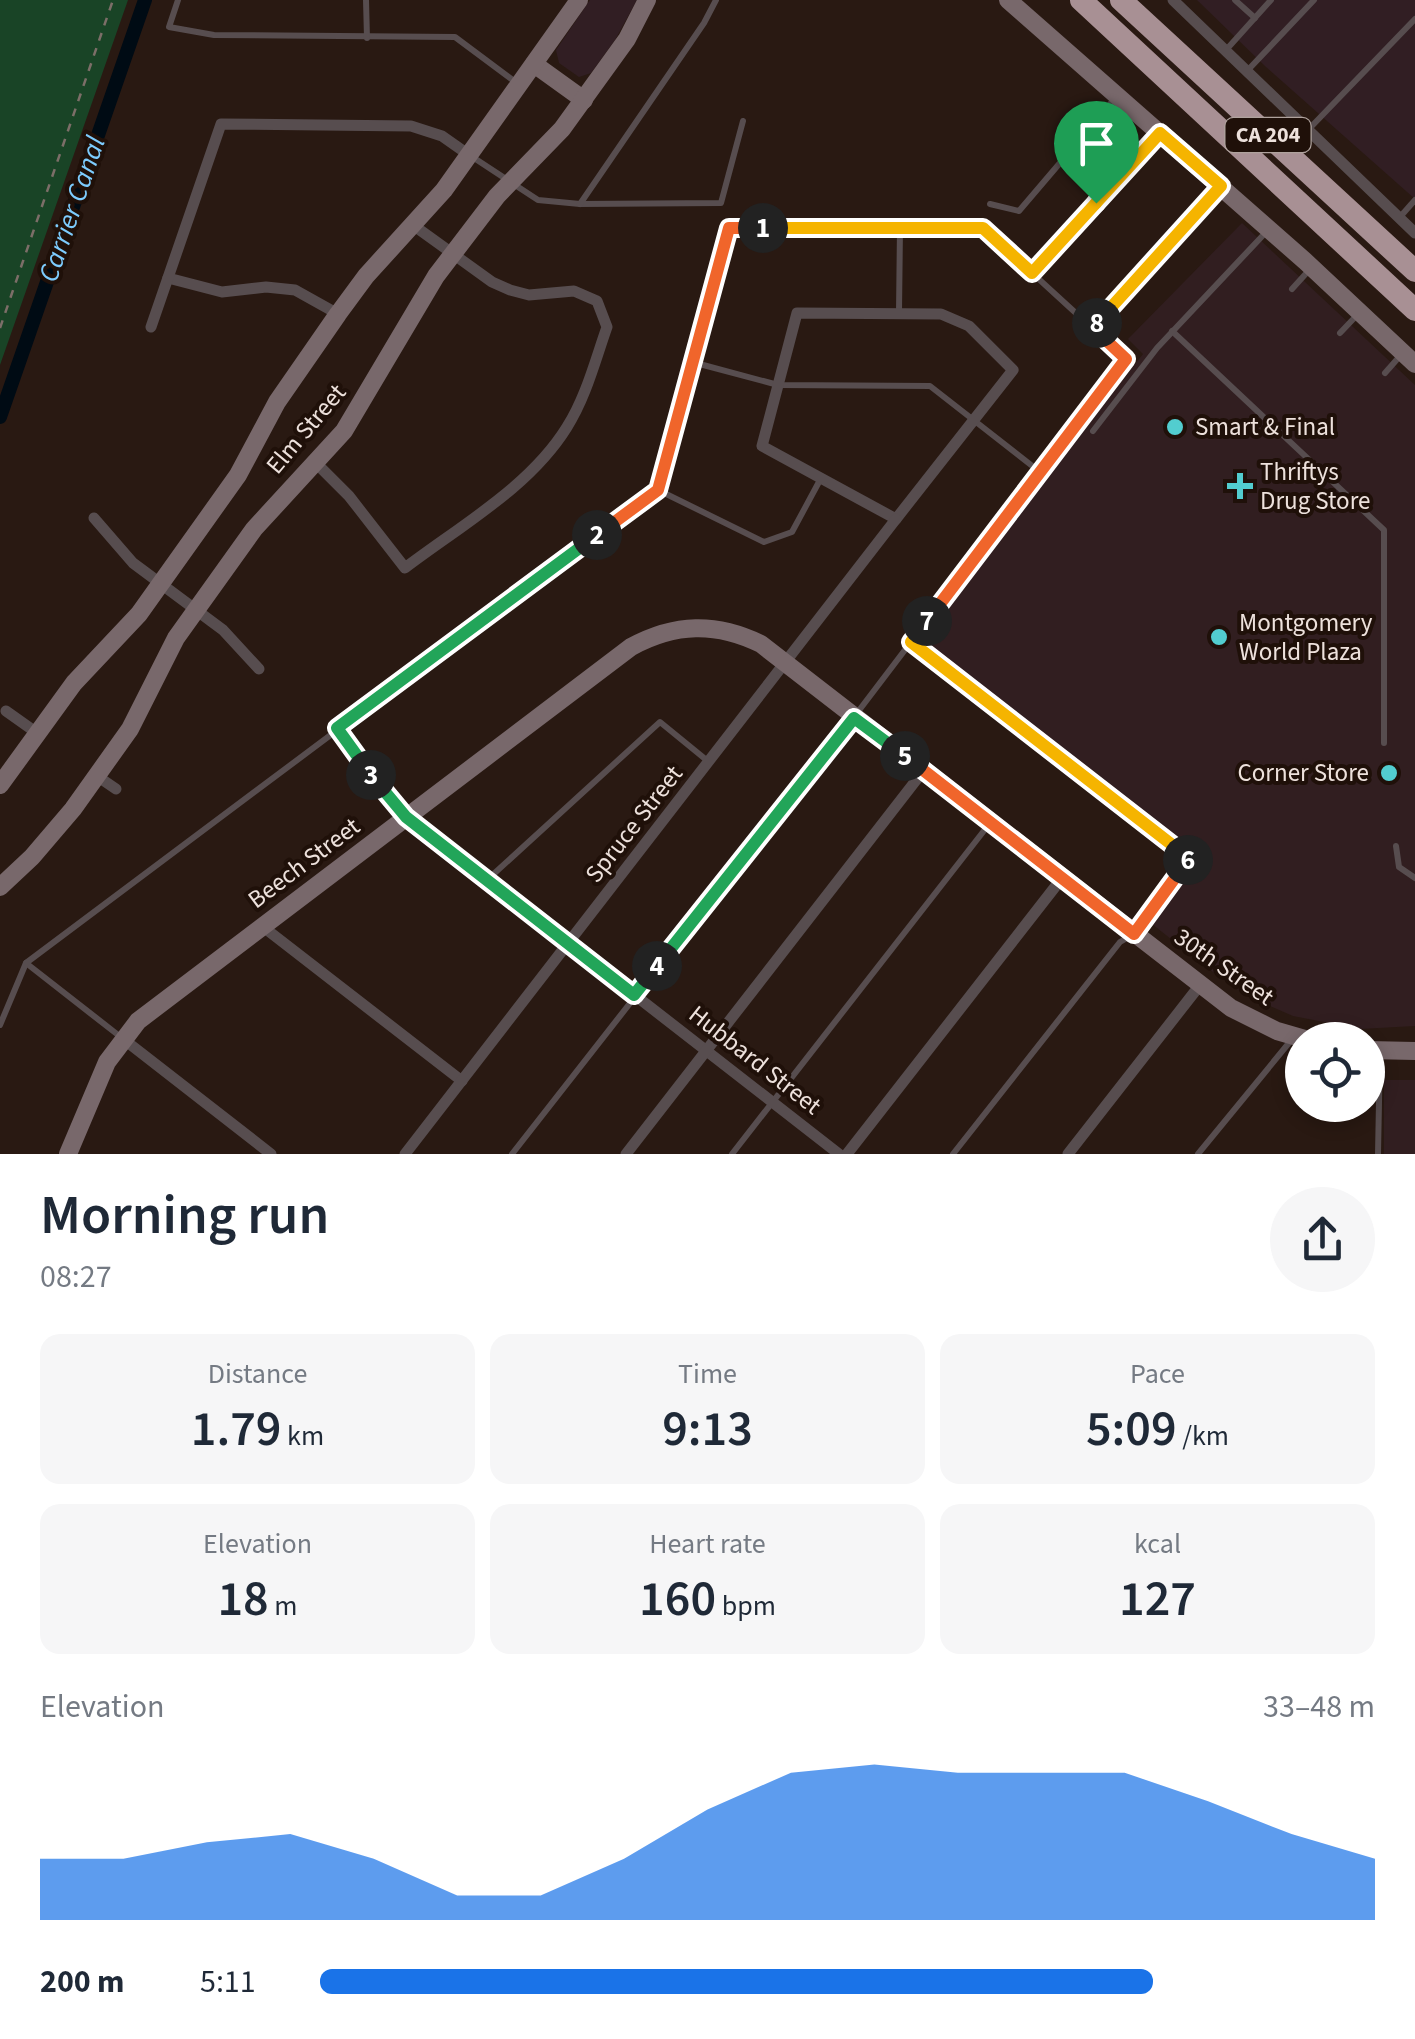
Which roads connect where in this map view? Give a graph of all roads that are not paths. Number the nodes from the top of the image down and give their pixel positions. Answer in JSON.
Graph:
{"nodes":[{"id":1,"x":178,"y":0,"type":"edge"},
{"id":2,"x":366,"y":0,"type":"edge"},
{"id":3,"x":579,"y":0,"type":"edge"},
{"id":4,"x":647,"y":0,"type":"edge"},
{"id":5,"x":716,"y":0,"type":"edge"},
{"id":6,"x":1008,"y":0,"type":"edge"},
{"id":7,"x":1081,"y":0,"type":"edge"},
{"id":8,"x":1121,"y":0,"type":"edge"},
{"id":9,"x":1173,"y":0,"type":"edge"},
{"id":10,"x":1235,"y":0,"type":"edge"},
{"id":11,"x":1271,"y":0,"type":"edge"},
{"id":12,"x":1314,"y":0,"type":"edge"},
{"id":13,"x":1255,"y":18,"type":"junction"},
{"id":14,"x":1415,"y":19,"type":"edge"},
{"id":15,"x":367,"y":38,"type":"junction"},
{"id":16,"x":1225,"y":51,"type":"junction"},
{"id":17,"x":534,"y":64,"type":"junction"},
{"id":18,"x":1246,"y":72,"type":"junction"},
{"id":19,"x":520,"y":84,"type":"junction"},
{"id":20,"x":1118,"y":95,"type":"junction"},
{"id":21,"x":584,"y":100,"type":"junction"},
{"id":22,"x":743,"y":121,"type":"dead end"},
{"id":23,"x":1307,"y":130,"type":"junction"},
{"id":24,"x":1160,"y":133,"type":"junction"},
{"id":25,"x":469,"y":154,"type":"junction"},
{"id":26,"x":510,"y":182,"type":"junction"},
{"id":27,"x":1221,"y":186,"type":"junction"},
{"id":28,"x":1415,"y":200,"type":"edge"},
{"id":29,"x":580,"y":204,"type":"junction"},
{"id":30,"x":990,"y":204,"type":"dead end"},
{"id":31,"x":1399,"y":218,"type":"junction"},
{"id":32,"x":413,"y":225,"type":"junction"},
{"id":33,"x":900,"y":228,"type":"junction"},
{"id":34,"x":1268,"y":229,"type":"junction"},
{"id":35,"x":1415,"y":233,"type":"edge"},
{"id":36,"x":452,"y":254,"type":"junction"},
{"id":37,"x":1312,"y":268,"type":"junction"},
{"id":38,"x":1415,"y":271,"type":"edge"},
{"id":39,"x":1032,"y":273,"type":"junction"},
{"id":40,"x":168,"y":278,"type":"junction"},
{"id":41,"x":1292,"y":289,"type":"dead end"},
{"id":42,"x":1415,"y":310,"type":"edge"},
{"id":43,"x":1360,"y":312,"type":"junction"},
{"id":44,"x":338,"y":314,"type":"junction"},
{"id":45,"x":899,"y":314,"type":"junction"},
{"id":46,"x":151,"y":327,"type":"dead end"},
{"id":47,"x":1093,"y":328,"type":"junction"},
{"id":48,"x":1172,"y":331,"type":"junction"},
{"id":49,"x":1340,"y":333,"type":"dead end"},
{"id":50,"x":1409,"y":359,"type":"edge"},
{"id":51,"x":692,"y":362,"type":"junction"},
{"id":52,"x":1384,"y":374,"type":"dead end"},
{"id":53,"x":778,"y":384,"type":"junction"},
{"id":54,"x":972,"y":422,"type":"junction"},
{"id":55,"x":1092,"y":431,"type":"dead end"},
{"id":56,"x":315,"y":462,"type":"junction"},
{"id":57,"x":1040,"y":472,"type":"junction"},
{"id":58,"x":821,"y":478,"type":"junction"},
{"id":59,"x":658,"y":490,"type":"junction"},
{"id":60,"x":94,"y":518,"type":"dead end"},
{"id":61,"x":896,"y":519,"type":"junction"},
{"id":62,"x":160,"y":584,"type":"junction"},
{"id":63,"x":196,"y":609,"type":"junction"},
{"id":64,"x":911,"y":642,"type":"junction"},
{"id":65,"x":787,"y":664,"type":"junction"},
{"id":66,"x":259,"y":669,"type":"dead end"},
{"id":67,"x":6,"y":711,"type":"dead end"},
{"id":68,"x":854,"y":718,"type":"junction"},
{"id":69,"x":337,"y":728,"type":"junction"},
{"id":70,"x":37,"y":733,"type":"junction"},
{"id":71,"x":1384,"y":743,"type":"dead end"},
{"id":72,"x":710,"y":763,"type":"junction"},
{"id":73,"x":924,"y":770,"type":"junction"},
{"id":74,"x":97,"y":776,"type":"junction"},
{"id":75,"x":0,"y":785,"type":"edge"},
{"id":76,"x":116,"y":789,"type":"dead end"},
{"id":77,"x":406,"y":817,"type":"junction"},
{"id":78,"x":991,"y":822,"type":"junction"},
{"id":79,"x":1396,"y":846,"type":"dead end"},
{"id":80,"x":1062,"y":878,"type":"junction"},
{"id":81,"x":1415,"y":878,"type":"edge"},
{"id":82,"x":487,"y":880,"type":"junction"},
{"id":83,"x":0,"y":887,"type":"edge"},
{"id":84,"x":262,"y":926,"type":"junction"},
{"id":85,"x":1134,"y":934,"type":"junction"},
{"id":86,"x":568,"y":944,"type":"junction"},
{"id":87,"x":26,"y":964,"type":"junction"},
{"id":88,"x":1200,"y":985,"type":"junction"},
{"id":89,"x":634,"y":995,"type":"junction"},
{"id":90,"x":0,"y":1024,"type":"edge"},
{"id":91,"x":1285,"y":1032,"type":"edge"},
{"id":92,"x":122,"y":1038,"type":"junction"},
{"id":93,"x":1385,"y":1050,"type":"edge"},
{"id":94,"x":706,"y":1051,"type":"junction"},
{"id":95,"x":1415,"y":1051,"type":"edge"},
{"id":96,"x":1285,"y":1056,"type":"edge"},
{"id":97,"x":462,"y":1081,"type":"junction"},
{"id":98,"x":772,"y":1102,"type":"junction"},
{"id":99,"x":1377,"y":1122,"type":"edge"},
{"id":100,"x":68,"y":1154,"type":"edge"},
{"id":101,"x":271,"y":1154,"type":"edge"},
{"id":102,"x":405,"y":1154,"type":"edge"},
{"id":103,"x":512,"y":1154,"type":"edge"},
{"id":104,"x":626,"y":1154,"type":"edge"},
{"id":105,"x":732,"y":1154,"type":"edge"},
{"id":106,"x":839,"y":1154,"type":"edge"},
{"id":107,"x":847,"y":1154,"type":"edge"},
{"id":108,"x":954,"y":1154,"type":"edge"},
{"id":109,"x":1068,"y":1154,"type":"edge"},
{"id":110,"x":1198,"y":1154,"type":"edge"},
{"id":111,"x":1378,"y":1154,"type":"edge"}],
"edges":[{"from":1,"to":15,"type":"lane"},
{"from":2,"to":15,"type":"lane"},
{"from":3,"to":17,"type":"street","name":"Elm Street"},
{"from":4,"to":21,"type":"street","name":"Elm Street"},
{"from":5,"to":29,"type":"lane"},
{"from":6,"to":20,"type":"street"},
{"from":7,"to":42,"type":"highway","number":"CA 204"},
{"from":8,"to":38,"type":"highway","number":"CA 204"},
{"from":9,"to":16,"type":"street"},
{"from":10,"to":13,"type":"lane"},
{"from":11,"to":13,"type":"lane"},
{"from":12,"to":18,"type":"lane"},
{"from":13,"to":16,"type":"lane"},
{"from":14,"to":23,"type":"lane"},
{"from":15,"to":19,"type":"lane"},
{"from":16,"to":18,"type":"street"},
{"from":17,"to":19,"type":"street","name":"Elm Street"},
{"from":17,"to":21,"type":"street"},
{"from":18,"to":23,"type":"street"},
{"from":19,"to":25,"type":"street","name":"Elm Street"},
{"from":20,"to":24,"type":"street"},
{"from":20,"to":30,"type":"lane"},
{"from":21,"to":26,"type":"street","name":"Elm Street"},
{"from":22,"to":29,"type":"lane"},
{"from":23,"to":31,"type":"street"},
{"from":24,"to":27,"type":"street"},
{"from":24,"to":39,"type":"lane"},
{"from":25,"to":26,"type":"lane"},
{"from":25,"to":32,"type":"street","name":"Elm Street"},
{"from":25,"to":40,"type":"street"},
{"from":26,"to":29,"type":"lane"},
{"from":26,"to":36,"type":"street","name":"Elm Street"},
{"from":27,"to":34,"type":"street"},
{"from":27,"to":47,"type":"lane"},
{"from":28,"to":31,"type":"lane"},
{"from":31,"to":35,"type":"street"},
{"from":32,"to":36,"type":"street"},
{"from":32,"to":44,"type":"street","name":"Elm Street"},
{"from":33,"to":39,"type":"lane"},
{"from":33,"to":45,"type":"lane"},
{"from":33,"to":51,"type":"lane"},
{"from":34,"to":37,"type":"street"},
{"from":34,"to":48,"type":"lane"},
{"from":36,"to":56,"type":"street","name":"Elm Street"},
{"from":36,"to":56,"type":"street"},
{"from":37,"to":41,"type":"lane"},
{"from":37,"to":43,"type":"street"},
{"from":39,"to":47,"type":"lane"},
{"from":40,"to":44,"type":"street"},
{"from":40,"to":46,"type":"street"},
{"from":43,"to":49,"type":"lane"},
{"from":43,"to":50,"type":"street"},
{"from":44,"to":62,"type":"street","name":"Elm Street"},
{"from":45,"to":53,"type":"street","name":"Spruce Street"},
{"from":45,"to":54,"type":"street","name":"Spruce Street"},
{"from":47,"to":57,"type":"lane"},
{"from":48,"to":55,"type":"lane"},
{"from":48,"to":71,"type":"lane"},
{"from":50,"to":52,"type":"lane"},
{"from":51,"to":53,"type":"lane"},
{"from":51,"to":59,"type":"lane"},
{"from":53,"to":54,"type":"lane"},
{"from":53,"to":58,"type":"street","name":"Spruce Street"},
{"from":54,"to":57,"type":"lane"},
{"from":54,"to":61,"type":"street","name":"Spruce Street"},
{"from":56,"to":63,"type":"street","name":"Elm Street"},
{"from":57,"to":64,"type":"lane"},
{"from":58,"to":59,"type":"lane"},
{"from":58,"to":61,"type":"street","name":"Spruce Street"},
{"from":59,"to":69,"type":"lane"},
{"from":60,"to":62,"type":"street"},
{"from":61,"to":65,"type":"street","name":"Spruce Street"},
{"from":62,"to":63,"type":"street"},
{"from":62,"to":70,"type":"street","name":"Elm Street"},
{"from":63,"to":66,"type":"street"},
{"from":63,"to":74,"type":"street","name":"Elm Street"},
{"from":64,"to":68,"type":"lane"},
{"from":64,"to":85,"type":"lane"},
{"from":65,"to":68,"type":"street","name":"30th Street"},
{"from":65,"to":72,"type":"street","name":"Spruce Street"},
{"from":65,"to":77,"type":"street","name":"Beech Street"},
{"from":67,"to":70,"type":"street"},
{"from":68,"to":73,"type":"street","name":"30th Street"},
{"from":68,"to":89,"type":"lane"},
{"from":69,"to":77,"type":"lane"},
{"from":69,"to":87,"type":"lane"},
{"from":70,"to":75,"type":"street","name":"Elm Street"},
{"from":72,"to":82,"type":"lane"},
{"from":72,"to":86,"type":"street","name":"Spruce Street"},
{"from":73,"to":78,"type":"street","name":"30th Street"},
{"from":73,"to":94,"type":"street"},
{"from":74,"to":76,"type":"street"},
{"from":74,"to":83,"type":"street","name":"Elm Street"},
{"from":77,"to":82,"type":"street","name":"Hubbard Street"},
{"from":77,"to":84,"type":"street","name":"Beech Street"},
{"from":78,"to":80,"type":"street","name":"30th Street"},
{"from":78,"to":98,"type":"lane"},
{"from":79,"to":81,"type":"lane"},
{"from":80,"to":85,"type":"street","name":"30th Street"},
{"from":80,"to":107,"type":"street"},
{"from":82,"to":86,"type":"street","name":"Hubbard Street"},
{"from":84,"to":92,"type":"street","name":"Beech Street"},
{"from":84,"to":97,"type":"street"},
{"from":85,"to":88,"type":"street","name":"30th Street"},
{"from":85,"to":108,"type":"lane"},
{"from":86,"to":89,"type":"street","name":"Hubbard Street"},
{"from":86,"to":97,"type":"street","name":"Spruce Street"},
{"from":87,"to":90,"type":"lane"},
{"from":87,"to":92,"type":"lane"},
{"from":88,"to":91,"type":"street","name":"30th Street"},
{"from":88,"to":109,"type":"street"},
{"from":89,"to":94,"type":"street","name":"Hubbard Street"},
{"from":89,"to":103,"type":"lane"},
{"from":92,"to":100,"type":"street","name":"Beech Street"},
{"from":92,"to":101,"type":"street"},
{"from":93,"to":95,"type":"street"},
{"from":94,"to":98,"type":"street","name":"Hubbard Street"},
{"from":94,"to":104,"type":"street"},
{"from":96,"to":110,"type":"lane"},
{"from":97,"to":102,"type":"street","name":"Spruce Street"},
{"from":98,"to":105,"type":"lane"},
{"from":98,"to":106,"type":"street","name":"Hubbard Street"},
{"from":99,"to":111,"type":"lane"}]}
